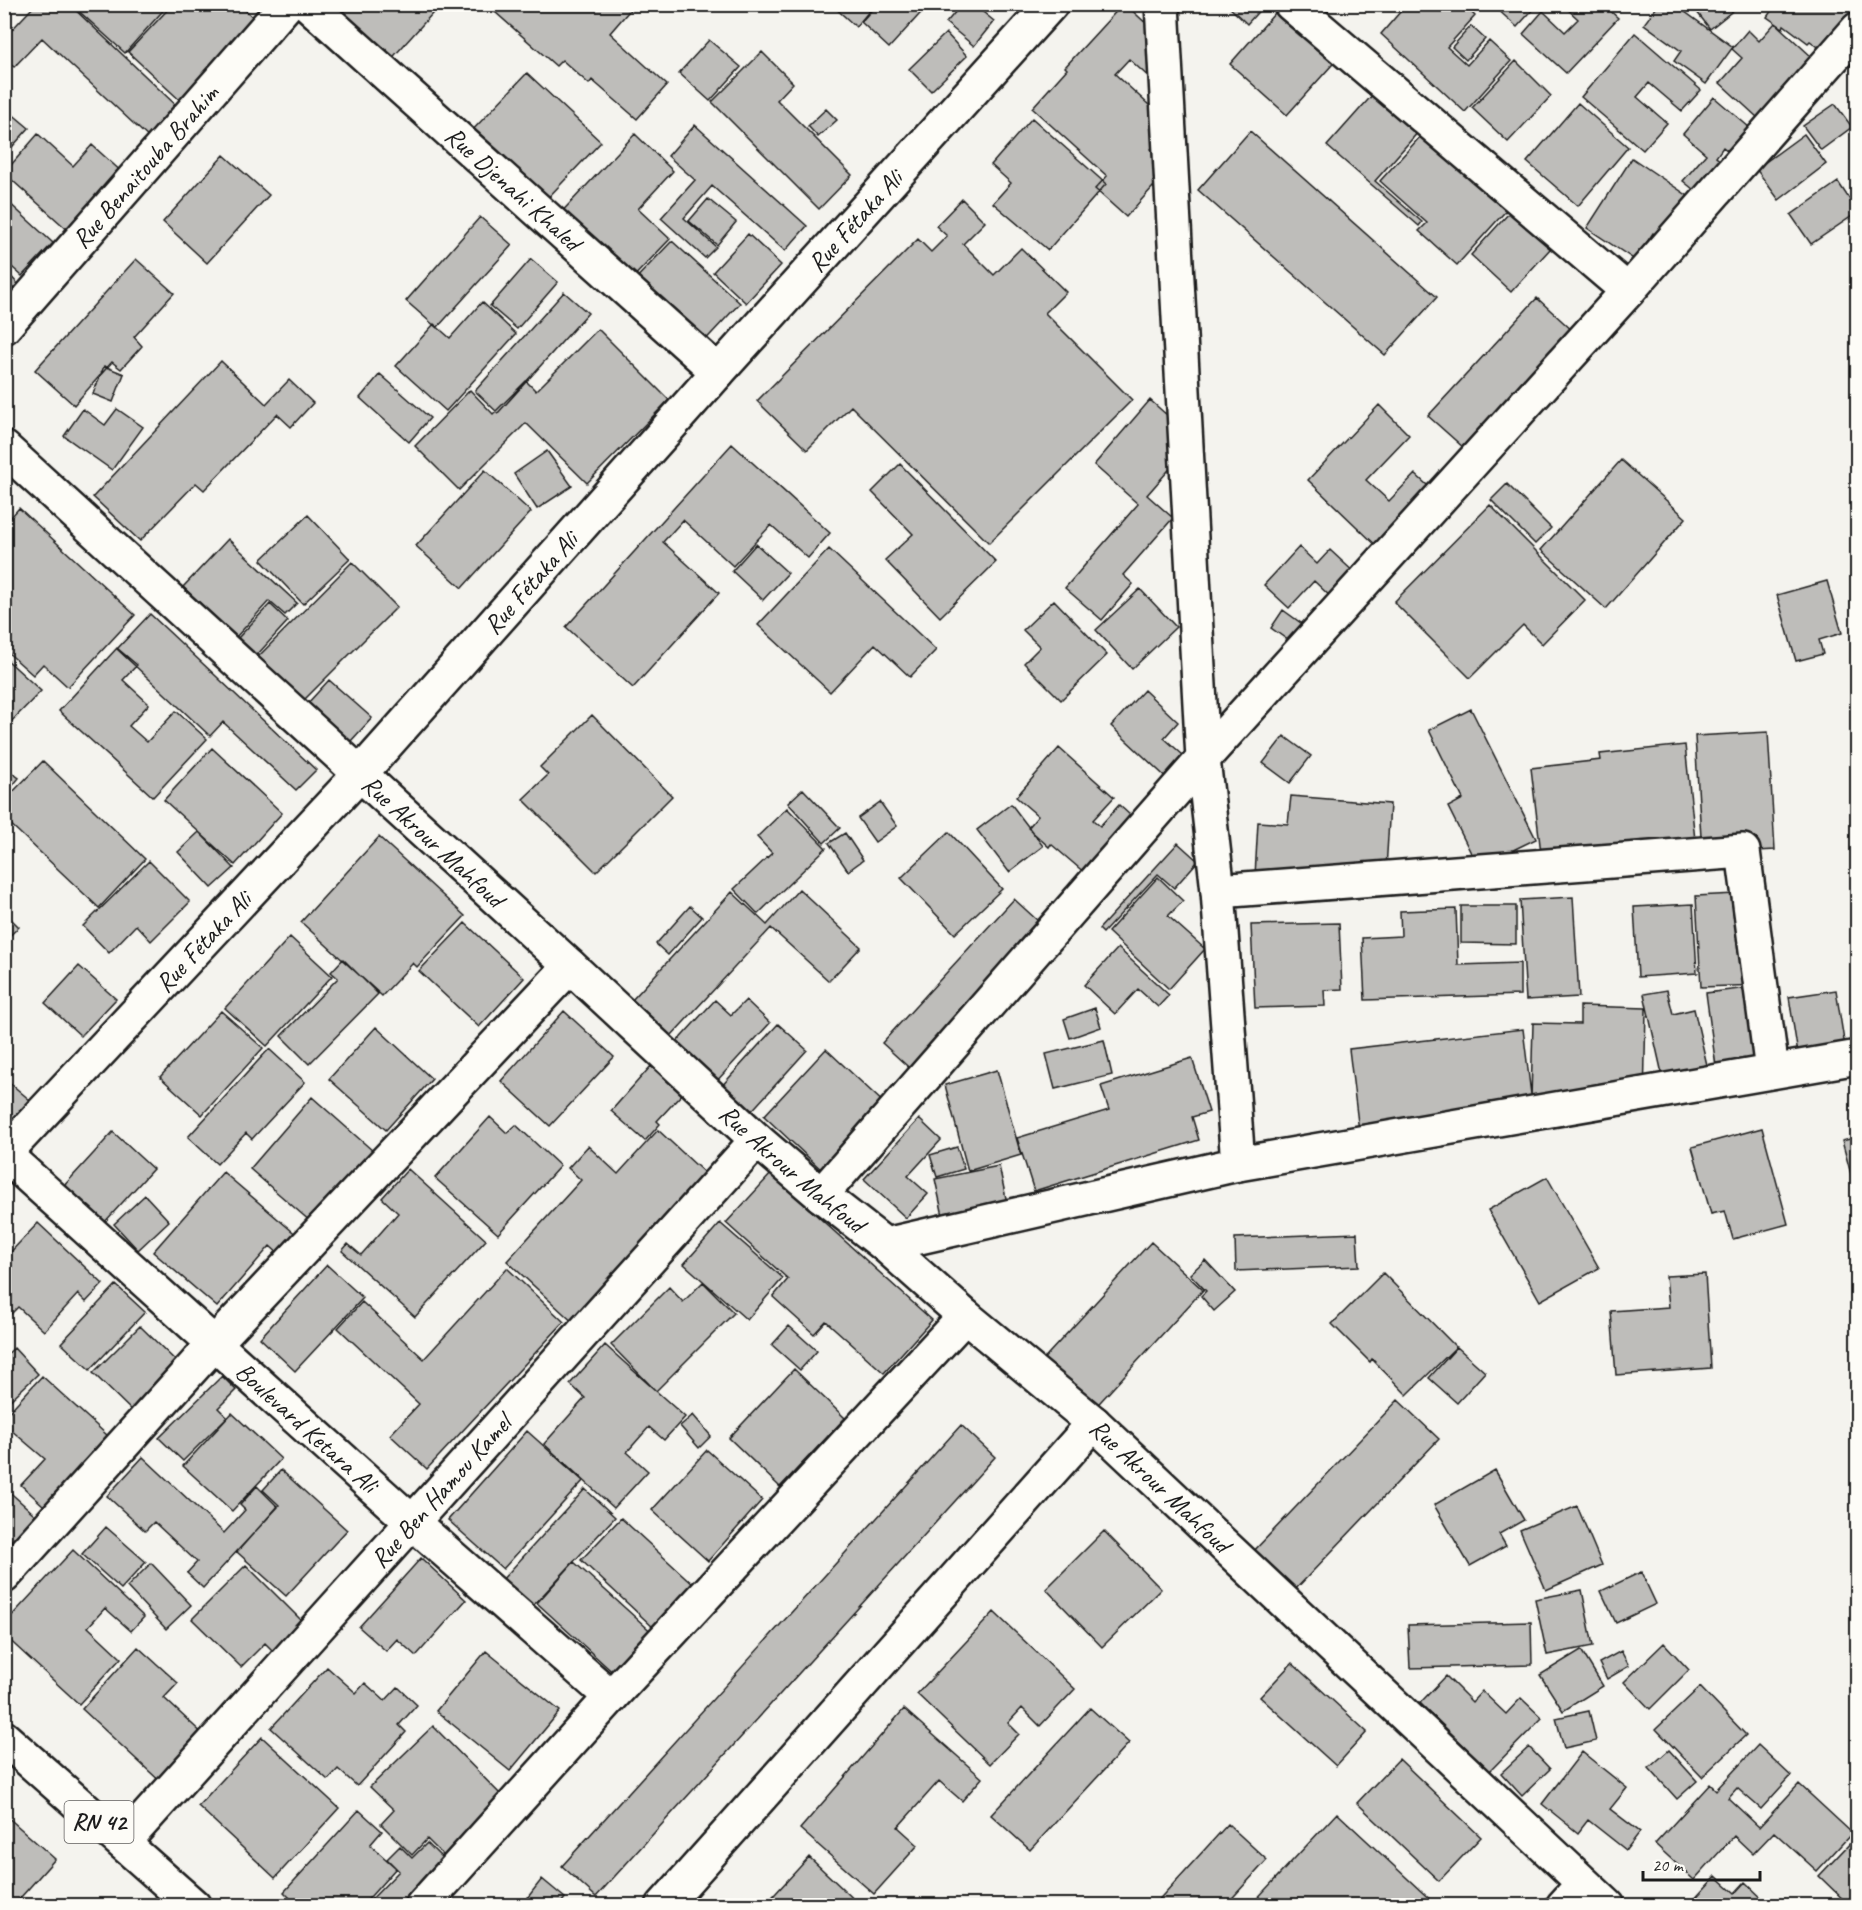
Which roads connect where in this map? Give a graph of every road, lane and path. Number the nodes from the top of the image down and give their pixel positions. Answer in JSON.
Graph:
{"nodes":[{"id":1,"x":287,"y":4,"type":"edge"},
{"id":2,"x":308,"y":4,"type":"edge"},
{"id":3,"x":1051,"y":4,"type":"edge"},
{"id":4,"x":1162,"y":4,"type":"edge"},
{"id":5,"x":1291,"y":4,"type":"edge"},
{"id":6,"x":1857,"y":29,"type":"edge"},
{"id":7,"x":1628,"y":291,"type":"junction"},
{"id":8,"x":4,"y":327,"type":"edge"},
{"id":9,"x":718,"y":372,"type":"junction"},
{"id":10,"x":4,"y":448,"type":"edge"},
{"id":11,"x":1203,"y":759,"type":"junction"},
{"id":12,"x":360,"y":774,"type":"junction"},
{"id":13,"x":1218,"y":891,"type":"junction"},
{"id":14,"x":570,"y":966,"type":"junction"},
{"id":15,"x":1857,"y":1057,"type":"edge"},
{"id":16,"x":1772,"y":1071,"type":"junction"},
{"id":17,"x":757,"y":1140,"type":"junction"},
{"id":18,"x":4,"y":1154,"type":"edge"},
{"id":19,"x":1238,"y":1164,"type":"junction"},
{"id":20,"x":821,"y":1195,"type":"junction"},
{"id":21,"x":885,"y":1245,"type":"junction"},
{"id":22,"x":965,"y":1316,"type":"junction"},
{"id":23,"x":214,"y":1344,"type":"junction"},
{"id":24,"x":1095,"y":1423,"type":"junction"},
{"id":25,"x":412,"y":1522,"type":"junction"},
{"id":26,"x":4,"y":1576,"type":"edge"},
{"id":27,"x":611,"y":1697,"type":"junction"},
{"id":28,"x":4,"y":1738,"type":"edge"},
{"id":29,"x":123,"y":1843,"type":"junction"},
{"id":30,"x":1573,"y":1895,"type":"edge"},
{"id":31,"x":194,"y":1905,"type":"edge"},
{"id":32,"x":422,"y":1905,"type":"edge"},
{"id":33,"x":663,"y":1905,"type":"edge"},
{"id":34,"x":1608,"y":1905,"type":"edge"}],
"edges":[{"from":1,"to":8,"type":"street","name":"Rue Benaitouba Brahim"},
{"from":2,"to":9,"type":"street","name":"Rue Djenahi Khaled"},
{"from":3,"to":9,"type":"street","name":"Rue Fétaka Ali"},
{"from":4,"to":11,"type":"street"},
{"from":5,"to":7,"type":"street"},
{"from":6,"to":7,"type":"street"},
{"from":7,"to":11,"type":"street"},
{"from":9,"to":12,"type":"street","name":"Rue Fétaka Ali"},
{"from":10,"to":12,"type":"street","name":"Rue Akrour Mahfoud"},
{"from":11,"to":13,"type":"street"},
{"from":11,"to":20,"type":"street"},
{"from":12,"to":14,"type":"street","name":"Rue Akrour Mahfoud"},
{"from":12,"to":18,"type":"street","name":"Rue Fétaka Ali"},
{"from":13,"to":16,"type":"street"},
{"from":13,"to":19,"type":"street"},
{"from":14,"to":17,"type":"street","name":"Rue Akrour Mahfoud"},
{"from":14,"to":23,"type":"street"},
{"from":15,"to":16,"type":"street"},
{"from":16,"to":19,"type":"street"},
{"from":17,"to":20,"type":"street","name":"Rue Akrour Mahfoud"},
{"from":17,"to":25,"type":"street","name":"Rue Ben Hamou Kamel"},
{"from":18,"to":23,"type":"street","name":"Boulevard Ketara Ali"},
{"from":19,"to":21,"type":"street"},
{"from":20,"to":21,"type":"street","name":"Rue Akrour Mahfoud"},
{"from":21,"to":22,"type":"street","name":"Rue Akrour Mahfoud"},
{"from":22,"to":24,"type":"street","name":"Rue Akrour Mahfoud"},
{"from":22,"to":27,"type":"street"},
{"from":23,"to":25,"type":"street","name":"Boulevard Ketara Ali"},
{"from":23,"to":26,"type":"street"},
{"from":24,"to":30,"type":"street","name":"Rue Akrour Mahfoud"},
{"from":24,"to":33,"type":"street"},
{"from":25,"to":27,"type":"street","name":"Boulevard Ketara Ali"},
{"from":25,"to":29,"type":"street","name":"Rue Ben Hamou Kamel"},
{"from":27,"to":32,"type":"street"},
{"from":28,"to":29,"type":"street","number":"RN 42"},
{"from":29,"to":31,"type":"street","number":"RN 42"},
{"from":30,"to":34,"type":"street","name":"Rue Akrour Mahfoud"}]}
